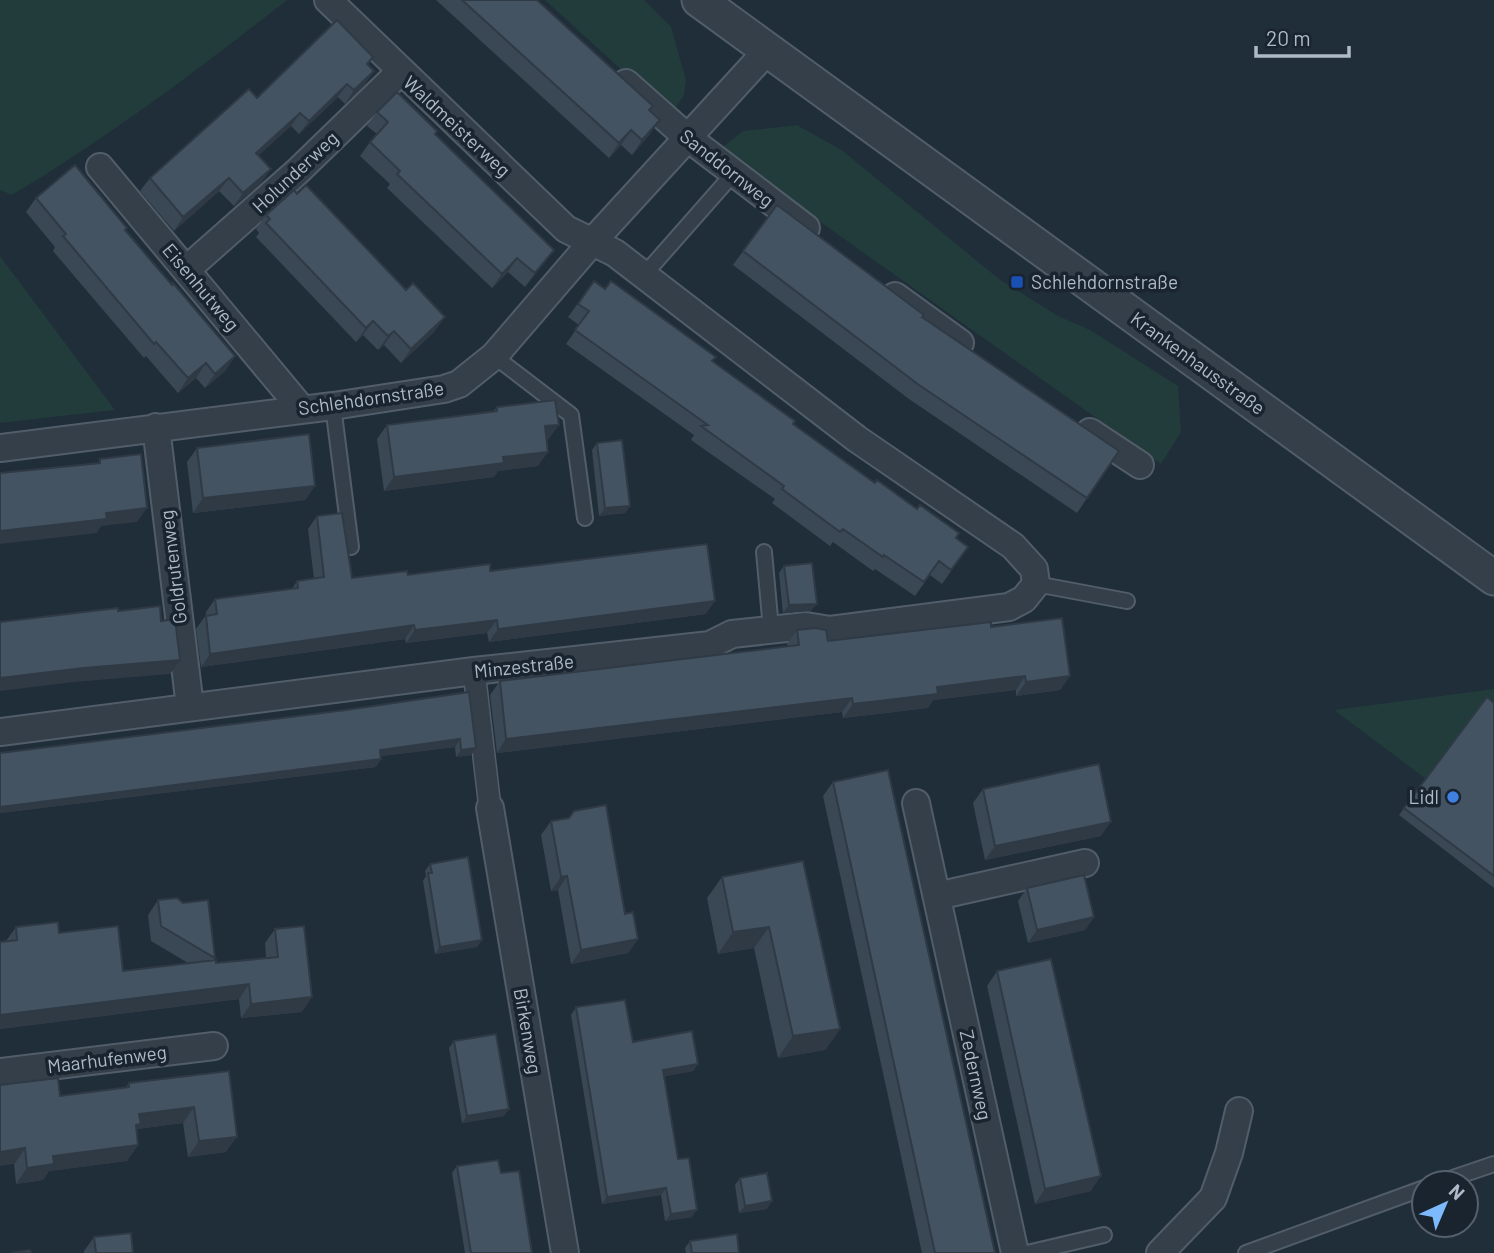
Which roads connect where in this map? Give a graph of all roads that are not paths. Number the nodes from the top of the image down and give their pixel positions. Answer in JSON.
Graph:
{"nodes":[{"id":1,"x":328,"y":0,"type":"edge"},
{"id":2,"x":699,"y":0,"type":"edge"},
{"id":3,"x":766,"y":51,"type":"junction"},
{"id":4,"x":612,"y":71,"type":"edge"},
{"id":5,"x":400,"y":72,"type":"junction"},
{"id":6,"x":688,"y":138,"type":"junction"},
{"id":7,"x":100,"y":167,"type":"dead end"},
{"id":8,"x":726,"y":182,"type":"dead end"},
{"id":9,"x":820,"y":239,"type":"edge"},
{"id":10,"x":593,"y":241,"type":"junction"},
{"id":11,"x":187,"y":268,"type":"junction"},
{"id":12,"x":644,"y":275,"type":"junction"},
{"id":13,"x":874,"y":280,"type":"edge"},
{"id":14,"x":494,"y":356,"type":"junction"},
{"id":15,"x":983,"y":359,"type":"edge"},
{"id":16,"x":333,"y":405,"type":"junction"},
{"id":17,"x":301,"y":408,"type":"junction"},
{"id":18,"x":1073,"y":420,"type":"edge"},
{"id":19,"x":156,"y":428,"type":"junction"},
{"id":20,"x":0,"y":448,"type":"edge"},
{"id":21,"x":1140,"y":465,"type":"dead end"},
{"id":22,"x":585,"y":518,"type":"dead end"},
{"id":23,"x":351,"y":547,"type":"dead end"},
{"id":24,"x":764,"y":552,"type":"dead end"},
{"id":25,"x":1494,"y":578,"type":"edge"},
{"id":26,"x":1036,"y":584,"type":"junction"},
{"id":27,"x":1126,"y":601,"type":"dead end"},
{"id":28,"x":771,"y":629,"type":"junction"},
{"id":29,"x":474,"y":671,"type":"junction"},
{"id":30,"x":190,"y":707,"type":"junction"},
{"id":31,"x":0,"y":732,"type":"edge"},
{"id":32,"x":916,"y":803,"type":"dead end"},
{"id":33,"x":490,"y":808,"type":"joint"},
{"id":34,"x":1085,"y":863,"type":"dead end"},
{"id":35,"x":937,"y":896,"type":"junction"},
{"id":36,"x":214,"y":1046,"type":"dead end"},
{"id":37,"x":0,"y":1072,"type":"edge"},
{"id":38,"x":1238,"y":1111,"type":"dead end"},
{"id":39,"x":1410,"y":1193,"type":"edge"},
{"id":40,"x":1104,"y":1235,"type":"dead end"},
{"id":41,"x":565,"y":1253,"type":"edge"},
{"id":42,"x":1015,"y":1253,"type":"edge"},
{"id":43,"x":1027,"y":1253,"type":"edge"},
{"id":44,"x":1160,"y":1253,"type":"edge"},
{"id":45,"x":1246,"y":1253,"type":"edge"}],
"edges":[{"from":1,"to":5,"type":"street","name":"Waldmeisterweg"},
{"from":2,"to":3,"type":"street","name":"Krankenhausstraße"},
{"from":3,"to":6,"type":"street","name":"Schlehdornstraße"},
{"from":3,"to":25,"type":"street","name":"Krankenhausstraße"},
{"from":4,"to":6,"type":"street","name":"Sanddornweg"},
{"from":5,"to":10,"type":"street","name":"Waldmeisterweg"},
{"from":5,"to":11,"type":"street","name":"Holunderweg"},
{"from":6,"to":9,"type":"street","name":"Sanddornweg"},
{"from":6,"to":10,"type":"street","name":"Schlehdornstraße"},
{"from":7,"to":11,"type":"street","name":"Eisenhutweg"},
{"from":8,"to":12,"type":"lane"},
{"from":10,"to":12,"type":"street"},
{"from":10,"to":14,"type":"street","name":"Schlehdornstraße"},
{"from":11,"to":17,"type":"street","name":"Eisenhutweg"},
{"from":12,"to":26,"type":"street"},
{"from":13,"to":15,"type":"street"},
{"from":14,"to":16,"type":"street","name":"Schlehdornstraße"},
{"from":14,"to":22,"type":"lane"},
{"from":16,"to":17,"type":"street","name":"Schlehdornstraße"},
{"from":16,"to":23,"type":"lane"},
{"from":17,"to":19,"type":"street","name":"Schlehdornstraße"},
{"from":18,"to":21,"type":"street"},
{"from":19,"to":20,"type":"street","name":"Schlehdornstraße"},
{"from":19,"to":30,"type":"street","name":"Goldrutenweg"},
{"from":24,"to":28,"type":"lane"},
{"from":26,"to":27,"type":"lane"},
{"from":26,"to":28,"type":"street","name":"Minzestraße"},
{"from":28,"to":29,"type":"street","name":"Minzestraße"},
{"from":29,"to":30,"type":"street","name":"Minzestraße"},
{"from":29,"to":33,"type":"street"},
{"from":30,"to":31,"type":"street","name":"Minzestraße"},
{"from":32,"to":35,"type":"street","name":"Zedernweg"},
{"from":33,"to":41,"type":"street","name":"Birkenweg"},
{"from":34,"to":35,"type":"street"},
{"from":35,"to":42,"type":"street","name":"Zedernweg"},
{"from":36,"to":37,"type":"street","name":"Maarhufenweg"},
{"from":38,"to":44,"type":"street"},
{"from":39,"to":45,"type":"lane"},
{"from":40,"to":43,"type":"lane"}]}
